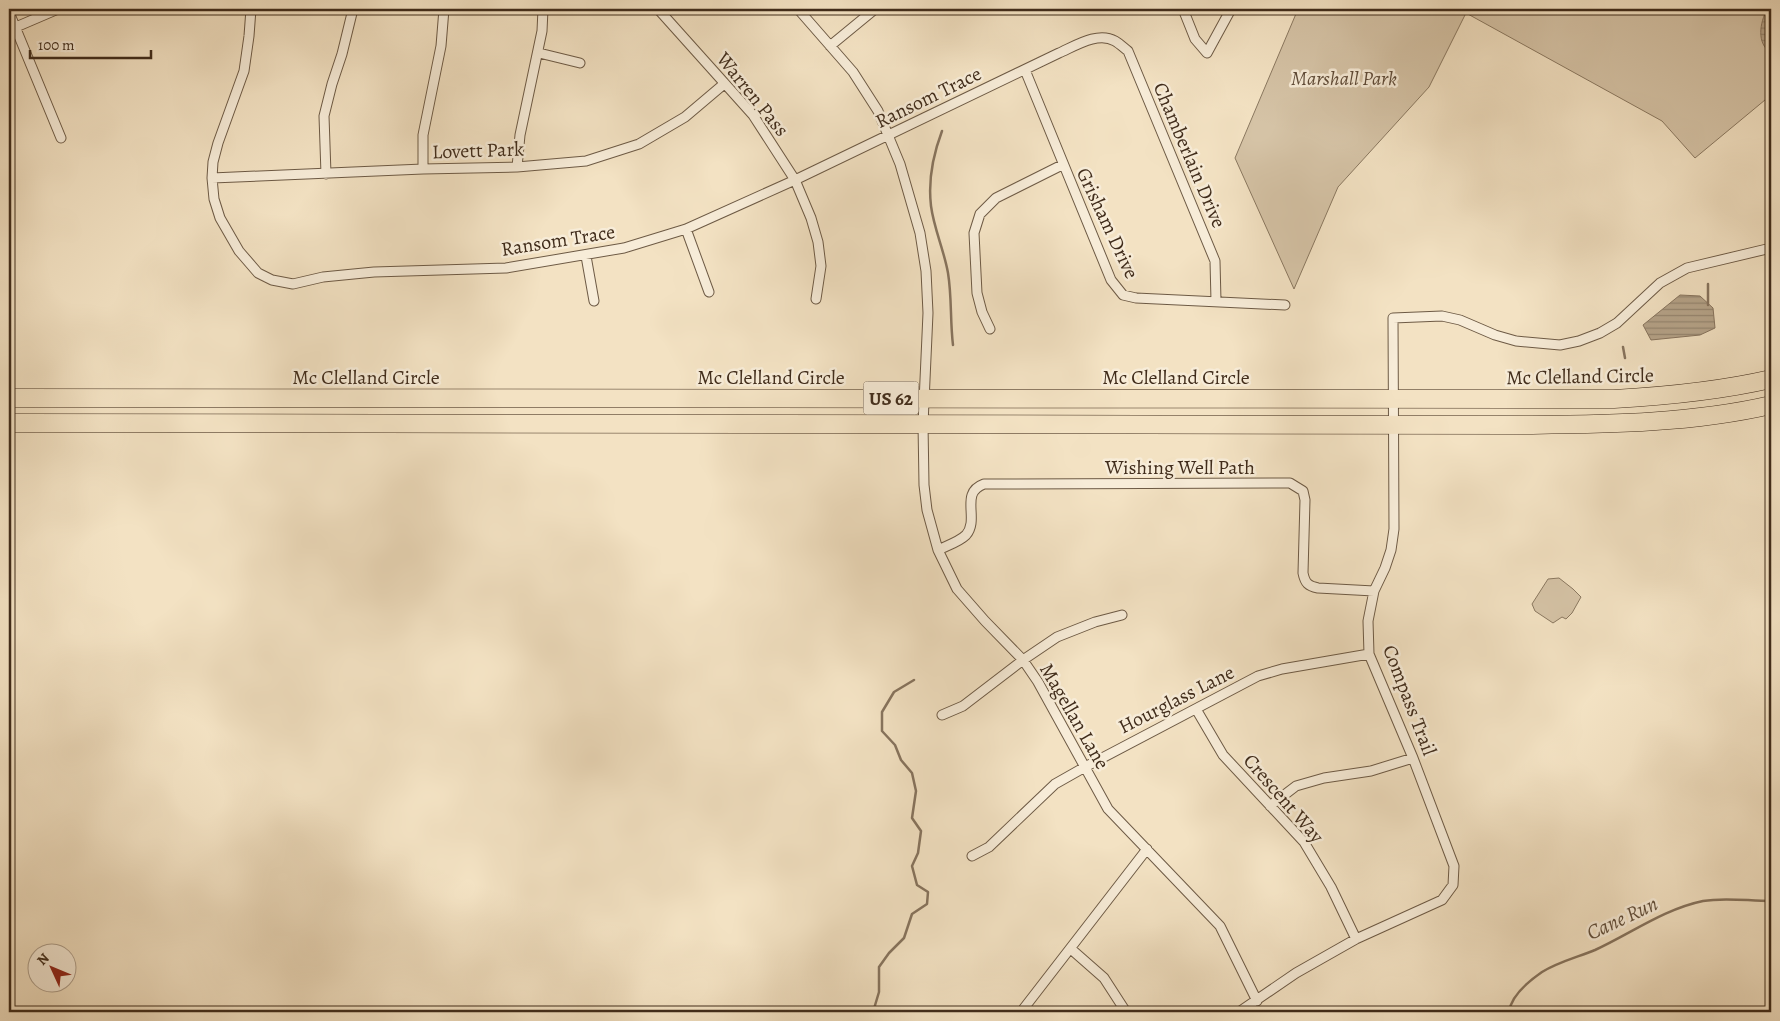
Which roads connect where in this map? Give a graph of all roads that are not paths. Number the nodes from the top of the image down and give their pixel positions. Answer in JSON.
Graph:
{"nodes":[{"id":1,"x":58,"y":9,"type":"edge"},
{"id":2,"x":251,"y":9,"type":"edge"},
{"id":3,"x":353,"y":9,"type":"edge"},
{"id":4,"x":444,"y":9,"type":"edge"},
{"id":5,"x":543,"y":9,"type":"edge"},
{"id":6,"x":658,"y":9,"type":"edge"},
{"id":7,"x":798,"y":9,"type":"edge"},
{"id":8,"x":875,"y":9,"type":"edge"},
{"id":9,"x":1183,"y":9,"type":"edge"},
{"id":10,"x":1231,"y":9,"type":"edge"},
{"id":11,"x":9,"y":12,"type":"edge"},
{"id":12,"x":12,"y":29,"type":"edge"},
{"id":13,"x":1104,"y":38,"type":"joint"},
{"id":14,"x":830,"y":46,"type":"junction"},
{"id":15,"x":539,"y":53,"type":"junction"},
{"id":16,"x":580,"y":63,"type":"dead end"},
{"id":17,"x":1025,"y":70,"type":"junction"},
{"id":18,"x":724,"y":84,"type":"junction"},
{"id":19,"x":888,"y":136,"type":"junction"},
{"id":20,"x":61,"y":138,"type":"dead end"},
{"id":21,"x":1062,"y":165,"type":"junction"},
{"id":22,"x":517,"y":167,"type":"junction"},
{"id":23,"x":423,"y":169,"type":"junction"},
{"id":24,"x":326,"y":174,"type":"junction"},
{"id":25,"x":212,"y":178,"type":"junction"},
{"id":26,"x":795,"y":180,"type":"junction"},
{"id":27,"x":686,"y":229,"type":"junction"},
{"id":28,"x":1771,"y":248,"type":"edge"},
{"id":29,"x":586,"y":256,"type":"junction"},
{"id":30,"x":709,"y":292,"type":"dead end"},
{"id":31,"x":816,"y":299,"type":"dead end"},
{"id":32,"x":594,"y":301,"type":"dead end"},
{"id":33,"x":1216,"y":301,"type":"junction"},
{"id":34,"x":1285,"y":305,"type":"dead end"},
{"id":35,"x":990,"y":329,"type":"dead end"},
{"id":36,"x":1771,"y":379,"type":"edge"},
{"id":37,"x":9,"y":398,"type":"edge"},
{"id":38,"x":925,"y":398,"type":"junction"},
{"id":39,"x":1393,"y":399,"type":"junction"},
{"id":40,"x":1771,"y":405,"type":"edge"},
{"id":41,"x":9,"y":423,"type":"edge"},
{"id":42,"x":923,"y":424,"type":"junction"},
{"id":43,"x":1394,"y":424,"type":"junction"},
{"id":44,"x":938,"y":550,"type":"junction"},
{"id":45,"x":1374,"y":591,"type":"junction"},
{"id":46,"x":1122,"y":615,"type":"dead end"},
{"id":47,"x":1370,"y":654,"type":"junction"},
{"id":48,"x":1024,"y":660,"type":"junction"},
{"id":49,"x":1196,"y":709,"type":"junction"},
{"id":50,"x":942,"y":715,"type":"dead end"},
{"id":51,"x":1413,"y":758,"type":"junction"},
{"id":52,"x":1085,"y":767,"type":"junction"},
{"id":53,"x":1270,"y":806,"type":"junction"},
{"id":54,"x":1147,"y":850,"type":"junction"},
{"id":55,"x":972,"y":856,"type":"dead end"},
{"id":56,"x":1356,"y":939,"type":"junction"},
{"id":57,"x":1071,"y":949,"type":"junction"},
{"id":58,"x":1257,"y":1001,"type":"junction"},
{"id":59,"x":1021,"y":1012,"type":"edge"},
{"id":60,"x":1126,"y":1012,"type":"edge"},
{"id":61,"x":1239,"y":1012,"type":"edge"}],
"edges":[{"from":1,"to":12,"type":"street"},
{"from":2,"to":25,"type":"street","name":"Ransom Trace"},
{"from":3,"to":24,"type":"street"},
{"from":4,"to":23,"type":"street"},
{"from":5,"to":15,"type":"street"},
{"from":6,"to":18,"type":"street","name":"Warren Pass"},
{"from":7,"to":14,"type":"street","name":"Magellan Lane"},
{"from":8,"to":14,"type":"street"},
{"from":9,"to":10,"type":"street"},
{"from":11,"to":12,"type":"street"},
{"from":12,"to":20,"type":"street"},
{"from":13,"to":17,"type":"street","name":"Ransom Trace"},
{"from":13,"to":33,"type":"street","name":"Chamberlain Drive"},
{"from":14,"to":19,"type":"street","name":"Magellan Lane"},
{"from":15,"to":16,"type":"street"},
{"from":15,"to":22,"type":"street"},
{"from":17,"to":19,"type":"street","name":"Ransom Trace"},
{"from":17,"to":21,"type":"street","name":"Grisham Drive"},
{"from":18,"to":22,"type":"street","name":"Lovett Park"},
{"from":18,"to":26,"type":"street","name":"Warren Pass"},
{"from":19,"to":26,"type":"street","name":"Ransom Trace"},
{"from":19,"to":38,"type":"street","name":"Magellan Lane"},
{"from":21,"to":33,"type":"street","name":"Grisham Drive"},
{"from":21,"to":35,"type":"street"},
{"from":22,"to":23,"type":"street","name":"Lovett Park"},
{"from":23,"to":24,"type":"street","name":"Lovett Park"},
{"from":24,"to":25,"type":"street","name":"Lovett Park"},
{"from":25,"to":29,"type":"street","name":"Ransom Trace"},
{"from":26,"to":27,"type":"street","name":"Ransom Trace"},
{"from":26,"to":31,"type":"street","name":"Warren Pass"},
{"from":27,"to":29,"type":"street","name":"Ransom Trace"},
{"from":27,"to":30,"type":"street"},
{"from":28,"to":39,"type":"street","name":"Compass Trail"},
{"from":29,"to":32,"type":"street"},
{"from":33,"to":34,"type":"street","name":"Grisham Drive"},
{"from":36,"to":39,"type":"highway","name":"Mc Clelland Circle","number":"US 62"},
{"from":37,"to":38,"type":"highway","name":"Mc Clelland Circle","number":"US 62"},
{"from":38,"to":39,"type":"highway","name":"Mc Clelland Circle","number":"US 62"},
{"from":38,"to":42,"type":"street","name":"Magellan Lane"},
{"from":39,"to":43,"type":"street","name":"Compass Trail"},
{"from":40,"to":43,"type":"highway","number":"US 62"},
{"from":41,"to":42,"type":"highway","number":"US 62"},
{"from":42,"to":43,"type":"highway","number":"US 62"},
{"from":42,"to":44,"type":"street","name":"Magellan Lane"},
{"from":43,"to":45,"type":"street","name":"Compass Trail"},
{"from":44,"to":45,"type":"street","name":"Wishing Well Path"},
{"from":44,"to":48,"type":"street","name":"Magellan Lane"},
{"from":45,"to":47,"type":"street","name":"Compass Trail"},
{"from":46,"to":48,"type":"street"},
{"from":47,"to":49,"type":"street","name":"Hourglass Lane"},
{"from":47,"to":51,"type":"street","name":"Compass Trail"},
{"from":48,"to":50,"type":"street"},
{"from":48,"to":52,"type":"street","name":"Magellan Lane"},
{"from":49,"to":52,"type":"street","name":"Hourglass Lane"},
{"from":49,"to":53,"type":"street","name":"Crescent Way"},
{"from":51,"to":53,"type":"street"},
{"from":51,"to":56,"type":"street","name":"Compass Trail"},
{"from":52,"to":54,"type":"street","name":"Magellan Lane"},
{"from":52,"to":55,"type":"street","name":"Hourglass Lane"},
{"from":53,"to":56,"type":"street","name":"Crescent Way"},
{"from":54,"to":57,"type":"street"},
{"from":54,"to":58,"type":"street","name":"Magellan Lane"},
{"from":56,"to":58,"type":"street"},
{"from":57,"to":59,"type":"street"},
{"from":57,"to":60,"type":"street"},
{"from":58,"to":61,"type":"street"}]}
